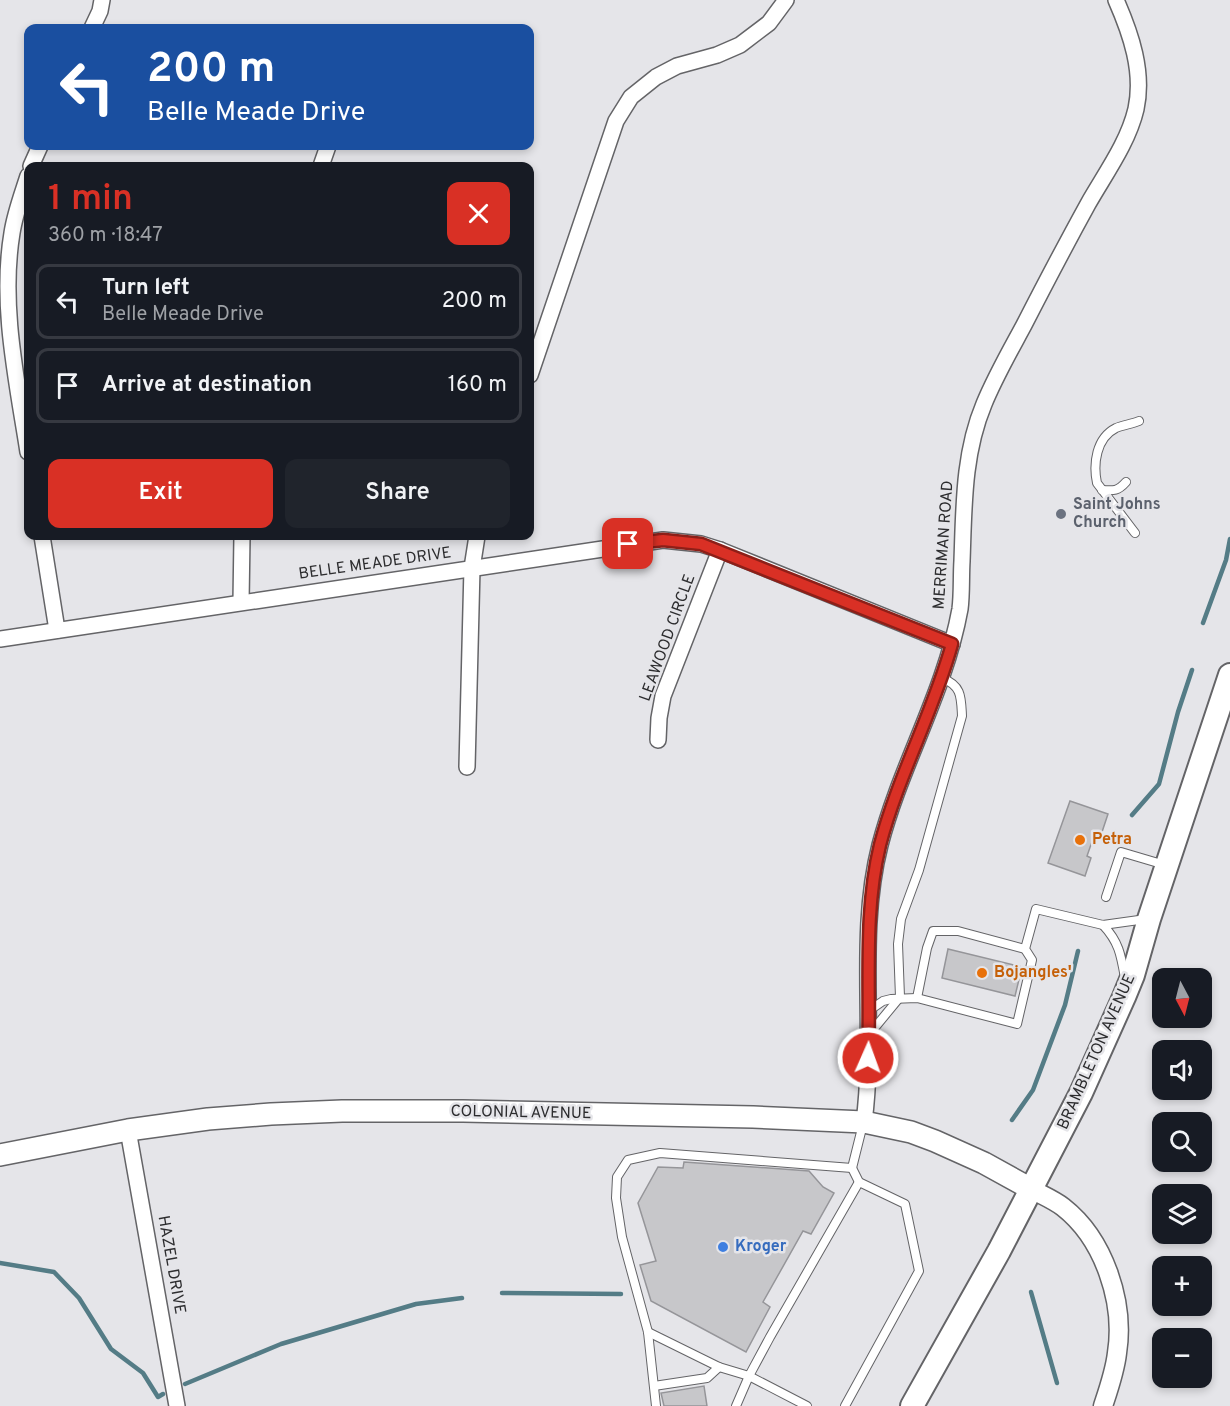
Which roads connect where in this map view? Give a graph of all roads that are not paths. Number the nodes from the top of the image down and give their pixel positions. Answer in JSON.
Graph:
{"nodes":[{"id":1,"x":102,"y":0,"type":"edge"},
{"id":2,"x":786,"y":0,"type":"edge"},
{"id":3,"x":1116,"y":0,"type":"edge"},
{"id":4,"x":94,"y":24,"type":"edge"},
{"id":5,"x":24,"y":190,"type":"edge"},
{"id":6,"x":534,"y":363,"type":"edge"},
{"id":7,"x":1139,"y":422,"type":"dead end"},
{"id":8,"x":24,"y":426,"type":"edge"},
{"id":9,"x":1126,"y":482,"type":"dead end"},
{"id":10,"x":1102,"y":490,"type":"junction"},
{"id":11,"x":1135,"y":533,"type":"dead end"},
{"id":12,"x":43,"y":540,"type":"edge"},
{"id":13,"x":242,"y":540,"type":"edge"},
{"id":14,"x":476,"y":540,"type":"edge"},
{"id":15,"x":720,"y":550,"type":"junction"},
{"id":16,"x":472,"y":568,"type":"junction"},
{"id":17,"x":241,"y":602,"type":"junction"},
{"id":18,"x":57,"y":630,"type":"junction"},
{"id":19,"x":0,"y":639,"type":"edge"},
{"id":20,"x":952,"y":644,"type":"junction"},
{"id":21,"x":1230,"y":675,"type":"edge"},
{"id":22,"x":942,"y":678,"type":"junction"},
{"id":23,"x":658,"y":740,"type":"dead end"},
{"id":24,"x":467,"y":767,"type":"dead end"},
{"id":25,"x":1167,"y":865,"type":"junction"},
{"id":26,"x":1106,"y":897,"type":"dead end"},
{"id":27,"x":1149,"y":919,"type":"junction"},
{"id":28,"x":1103,"y":925,"type":"junction"},
{"id":29,"x":1025,"y":948,"type":"junction"},
{"id":30,"x":1127,"y":990,"type":"junction"},
{"id":31,"x":900,"y":997,"type":"junction"},
{"id":32,"x":918,"y":998,"type":"junction"},
{"id":33,"x":868,"y":1011,"type":"junction"},
{"id":34,"x":869,"y":1035,"type":"junction"},
{"id":35,"x":864,"y":1122,"type":"junction"},
{"id":36,"x":128,"y":1130,"type":"junction"},
{"id":37,"x":0,"y":1155,"type":"edge"},
{"id":38,"x":852,"y":1168,"type":"junction"},
{"id":39,"x":859,"y":1182,"type":"junction"},
{"id":40,"x":1031,"y":1189,"type":"junction"},
{"id":41,"x":648,"y":1332,"type":"junction"},
{"id":42,"x":719,"y":1367,"type":"junction"},
{"id":43,"x":749,"y":1376,"type":"junction"},
{"id":44,"x":654,"y":1386,"type":"junction"},
{"id":45,"x":177,"y":1406,"type":"edge"},
{"id":46,"x":656,"y":1406,"type":"edge"},
{"id":47,"x":736,"y":1406,"type":"edge"},
{"id":48,"x":807,"y":1406,"type":"edge"},
{"id":49,"x":845,"y":1406,"type":"edge"},
{"id":50,"x":912,"y":1406,"type":"edge"},
{"id":51,"x":1103,"y":1406,"type":"edge"}],
"edges":[{"from":1,"to":4,"type":"street"},
{"from":2,"to":6,"type":"street"},
{"from":3,"to":20,"type":"street","name":"MERRIMAN ROAD"},
{"from":5,"to":8,"type":"street"},
{"from":7,"to":10,"type":"lane"},
{"from":9,"to":10,"type":"lane"},
{"from":10,"to":11,"type":"lane"},
{"from":12,"to":18,"type":"street"},
{"from":13,"to":17,"type":"street"},
{"from":14,"to":16,"type":"street"},
{"from":15,"to":16,"type":"street","name":"BELLE MEADE DRIVE"},
{"from":15,"to":20,"type":"street","name":"BELLE MEADE DRIVE"},
{"from":15,"to":23,"type":"street","name":"LEAWOOD CIRCLE"},
{"from":16,"to":17,"type":"street","name":"BELLE MEADE DRIVE"},
{"from":16,"to":24,"type":"street"},
{"from":17,"to":18,"type":"street","name":"BELLE MEADE DRIVE"},
{"from":18,"to":19,"type":"street","name":"BELLE MEADE DRIVE"},
{"from":20,"to":22,"type":"street","name":"MERRIMAN ROAD"},
{"from":21,"to":25,"type":"main road","name":"BRAMBLETON AVENUE"},
{"from":22,"to":31,"type":"lane"},
{"from":22,"to":33,"type":"street","name":"MERRIMAN ROAD"},
{"from":25,"to":26,"type":"lane"},
{"from":25,"to":27,"type":"main road","name":"BRAMBLETON AVENUE"},
{"from":27,"to":28,"type":"lane"},
{"from":27,"to":30,"type":"main road","name":"BRAMBLETON AVENUE"},
{"from":28,"to":29,"type":"lane"},
{"from":28,"to":30,"type":"lane"},
{"from":29,"to":32,"type":"lane"},
{"from":29,"to":32,"type":"lane"},
{"from":30,"to":40,"type":"main road","name":"BRAMBLETON AVENUE"},
{"from":31,"to":32,"type":"lane"},
{"from":31,"to":33,"type":"lane"},
{"from":31,"to":34,"type":"lane"},
{"from":33,"to":34,"type":"street","name":"MERRIMAN ROAD"},
{"from":34,"to":35,"type":"street","name":"MERRIMAN ROAD"},
{"from":35,"to":36,"type":"main road","name":"COLONIAL AVENUE"},
{"from":35,"to":38,"type":"lane"},
{"from":35,"to":40,"type":"main road","name":"COLONIAL AVENUE"},
{"from":36,"to":37,"type":"main road","name":"COLONIAL AVENUE"},
{"from":36,"to":45,"type":"street","name":"HAZEL DRIVE"},
{"from":38,"to":39,"type":"lane"},
{"from":38,"to":41,"type":"lane"},
{"from":39,"to":43,"type":"lane"},
{"from":39,"to":49,"type":"lane"},
{"from":40,"to":50,"type":"main road","name":"BRAMBLETON AVENUE"},
{"from":40,"to":51,"type":"street"},
{"from":41,"to":42,"type":"lane"},
{"from":41,"to":44,"type":"lane"},
{"from":42,"to":43,"type":"lane"},
{"from":42,"to":44,"type":"lane"},
{"from":43,"to":47,"type":"lane"},
{"from":43,"to":48,"type":"lane"},
{"from":44,"to":46,"type":"lane"}]}
